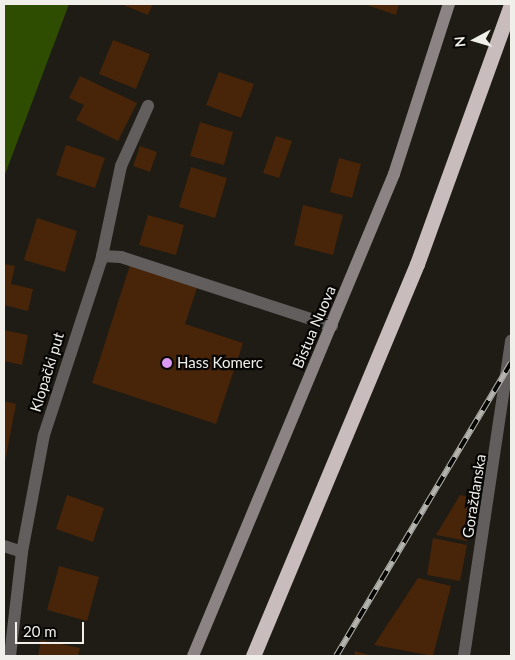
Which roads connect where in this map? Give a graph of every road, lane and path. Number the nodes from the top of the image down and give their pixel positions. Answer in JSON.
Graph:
{"nodes":[{"id":1,"x":450,"y":4,"type":"edge"},
{"id":2,"x":511,"y":5,"type":"edge"},
{"id":3,"x":148,"y":106,"type":"dead end"},
{"id":4,"x":102,"y":256,"type":"junction"},
{"id":5,"x":332,"y":326,"type":"junction"},
{"id":6,"x":511,"y":340,"type":"edge"},
{"id":7,"x":4,"y":546,"type":"edge"},
{"id":8,"x":22,"y":552,"type":"junction"},
{"id":9,"x":10,"y":656,"type":"edge"},
{"id":10,"x":193,"y":656,"type":"edge"},
{"id":11,"x":253,"y":656,"type":"edge"},
{"id":12,"x":464,"y":656,"type":"edge"}],
"edges":[{"from":1,"to":5,"type":"street","name":"Bistua Nuova"},
{"from":2,"to":11,"type":"highway"},
{"from":3,"to":4,"type":"street","name":"Klopački put"},
{"from":4,"to":5,"type":"street"},
{"from":4,"to":8,"type":"street","name":"Klopački put"},
{"from":5,"to":10,"type":"street","name":"Bistua Nuova"},
{"from":6,"to":12,"type":"street","name":"Goraždanska"},
{"from":7,"to":8,"type":"street"},
{"from":8,"to":9,"type":"street","name":"Klopački put"}]}
